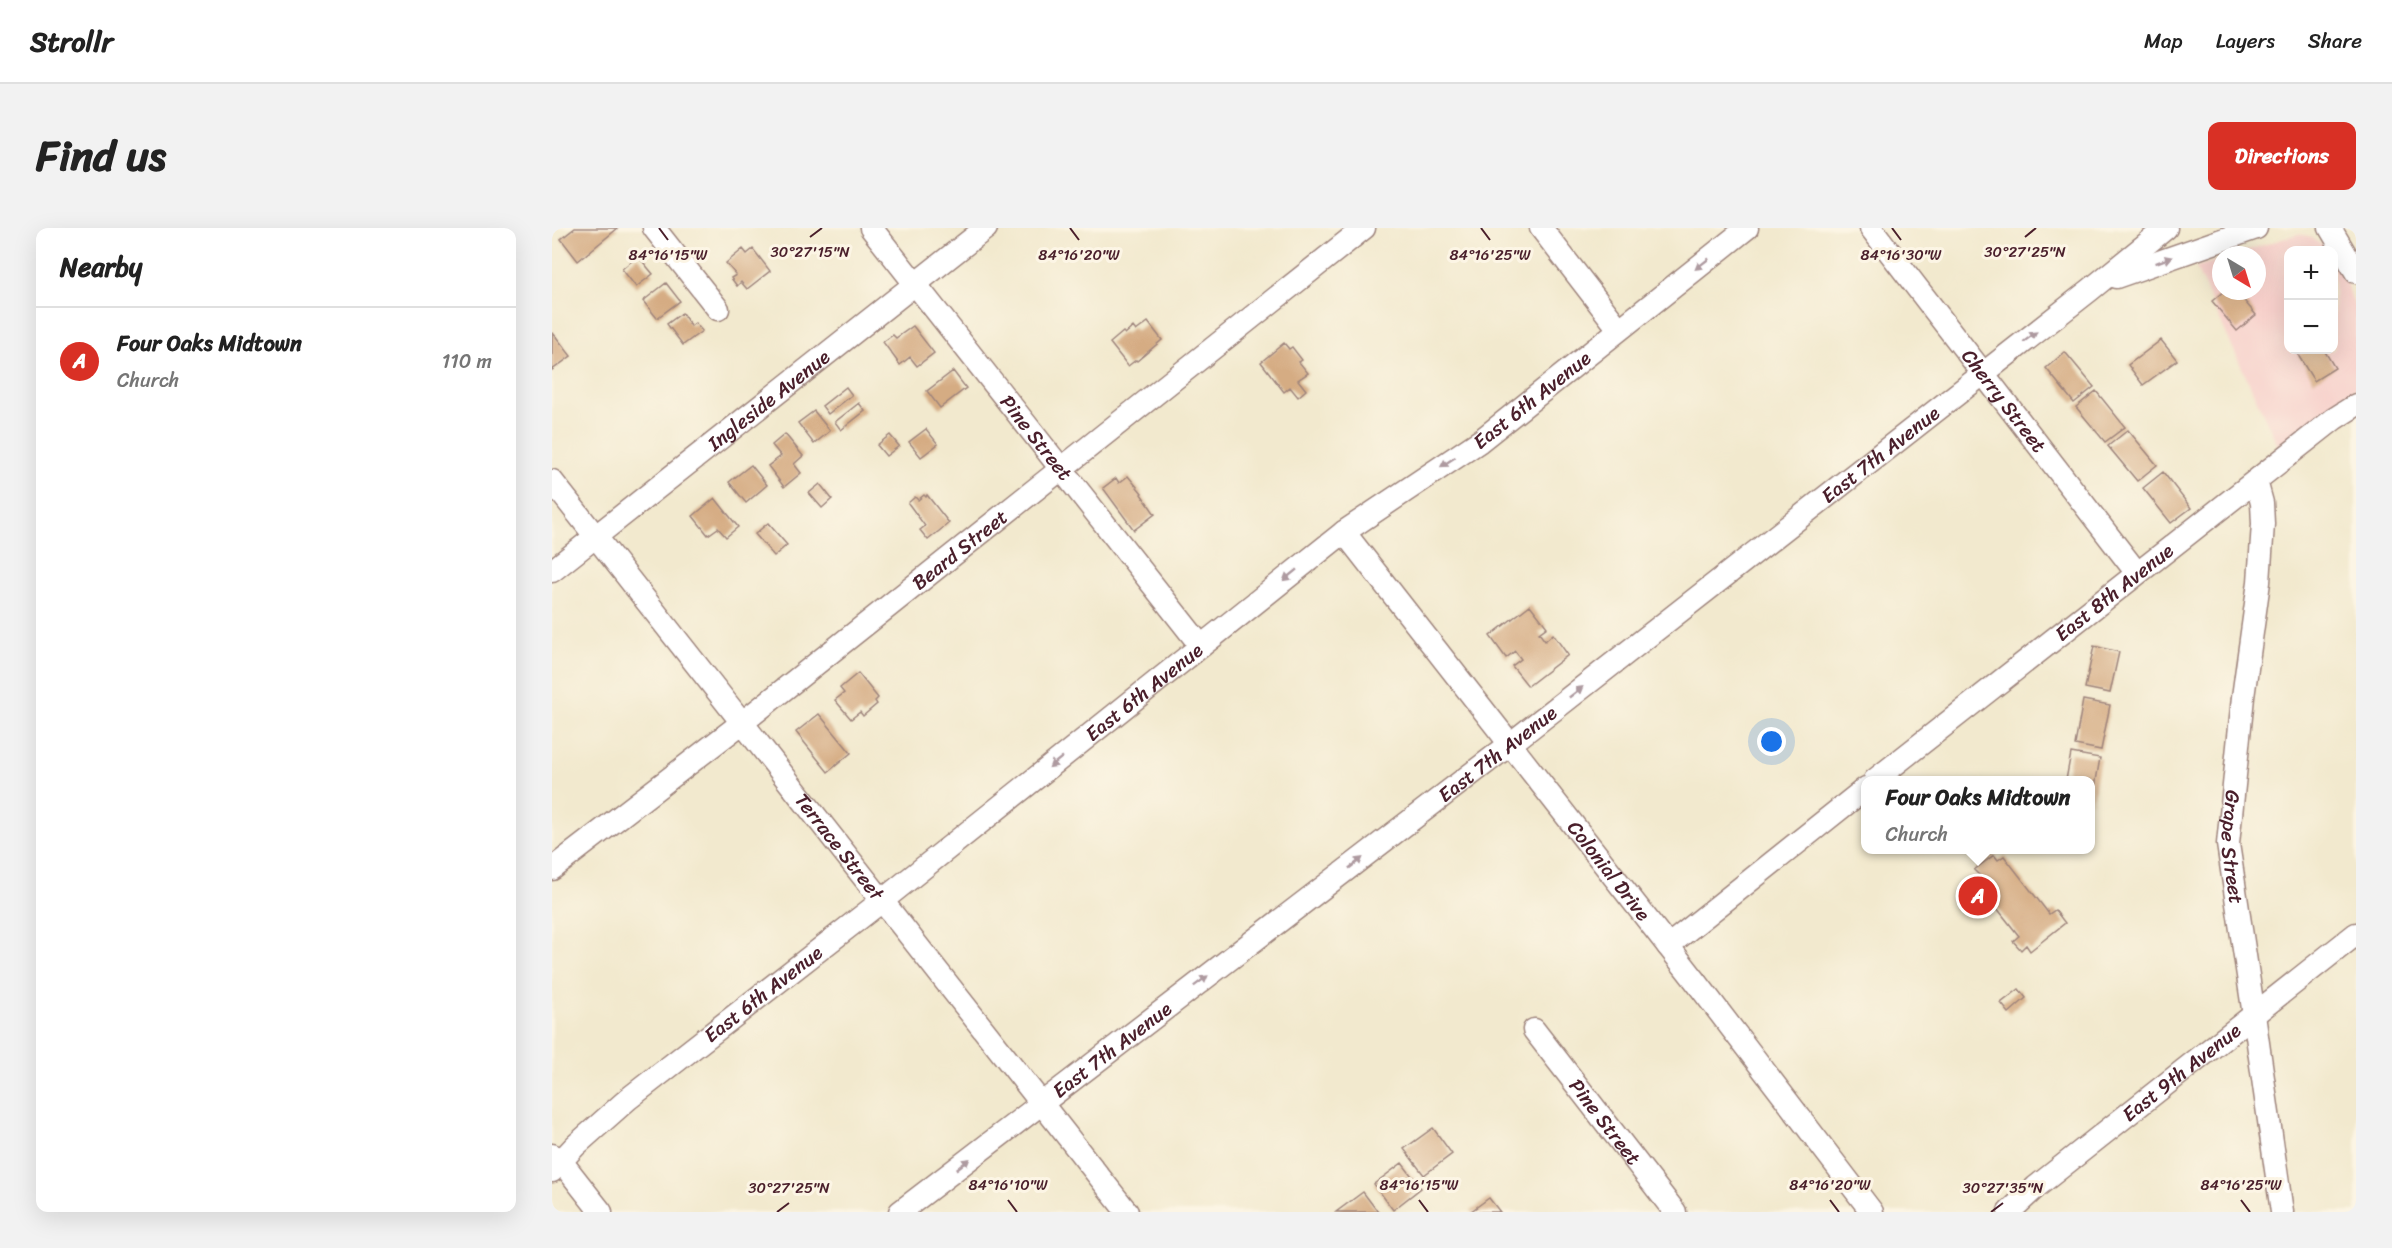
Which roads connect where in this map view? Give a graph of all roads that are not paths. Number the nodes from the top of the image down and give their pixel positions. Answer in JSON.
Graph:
{"nodes":[{"id":1,"x":654,"y":228,"type":"edge"},
{"id":2,"x":871,"y":228,"type":"edge"},
{"id":3,"x":986,"y":228,"type":"edge"},
{"id":4,"x":1364,"y":228,"type":"edge"},
{"id":5,"x":1541,"y":228,"type":"edge"},
{"id":6,"x":1747,"y":228,"type":"edge"},
{"id":7,"x":1871,"y":228,"type":"edge"},
{"id":8,"x":2166,"y":228,"type":"edge"},
{"id":9,"x":2256,"y":228,"type":"edge"},
{"id":10,"x":2330,"y":228,"type":"edge"},
{"id":11,"x":2356,"y":272,"type":"edge"},
{"id":12,"x":915,"y":284,"type":"junction"},
{"id":13,"x":2090,"y":290,"type":"junction"},
{"id":14,"x":718,"y":309,"type":"dead end"},
{"id":15,"x":1619,"y":329,"type":"junction"},
{"id":16,"x":1983,"y":372,"type":"junction"},
{"id":17,"x":2356,"y":405,"type":"edge"},
{"id":18,"x":1061,"y":469,"type":"junction"},
{"id":19,"x":552,"y":480,"type":"edge"},
{"id":20,"x":2256,"y":481,"type":"junction"},
{"id":21,"x":1344,"y":532,"type":"junction"},
{"id":22,"x":596,"y":537,"type":"junction"},
{"id":23,"x":552,"y":571,"type":"edge"},
{"id":24,"x":2137,"y":573,"type":"junction"},
{"id":25,"x":1201,"y":646,"type":"junction"},
{"id":26,"x":742,"y":722,"type":"junction"},
{"id":27,"x":1509,"y":745,"type":"junction"},
{"id":28,"x":1880,"y":776,"type":"edge"},
{"id":29,"x":1861,"y":792,"type":"edge"},
{"id":30,"x":552,"y":869,"type":"edge"},
{"id":31,"x":883,"y":900,"type":"junction"},
{"id":32,"x":2356,"y":934,"type":"edge"},
{"id":33,"x":1668,"y":945,"type":"junction"},
{"id":34,"x":2254,"y":1015,"type":"junction"},
{"id":35,"x":1534,"y":1030,"type":"dead end"},
{"id":36,"x":1042,"y":1102,"type":"junction"},
{"id":37,"x":555,"y":1162,"type":"edge"},
{"id":38,"x":601,"y":1212,"type":"edge"},
{"id":39,"x":900,"y":1212,"type":"edge"},
{"id":40,"x":1127,"y":1212,"type":"edge"},
{"id":41,"x":1675,"y":1212,"type":"edge"},
{"id":42,"x":1872,"y":1212,"type":"edge"},
{"id":43,"x":2009,"y":1212,"type":"edge"},
{"id":44,"x":2282,"y":1212,"type":"edge"}],
"edges":[{"from":1,"to":14,"type":"street"},
{"from":2,"to":12,"type":"street","name":"Pine Street"},
{"from":3,"to":12,"type":"street","name":"Ingleside Avenue"},
{"from":4,"to":18,"type":"street","name":"Beard Street"},
{"from":5,"to":15,"type":"street"},
{"from":6,"to":15,"type":"street","name":"East 6th Avenue","one_way":true},
{"from":7,"to":16,"type":"street","name":"Cherry Street"},
{"from":8,"to":13,"type":"street","name":"East 7th Avenue"},
{"from":13,"to":9,"type":"street","name":"East 7th Avenue","one_way":true},
{"from":10,"to":11,"type":"street"},
{"from":12,"to":18,"type":"street","name":"Pine Street"},
{"from":12,"to":22,"type":"street","name":"Ingleside Avenue"},
{"from":16,"to":13,"type":"street","name":"East 7th Avenue","one_way":true},
{"from":15,"to":21,"type":"street","name":"East 6th Avenue","one_way":true},
{"from":16,"to":24,"type":"street","name":"Cherry Street"},
{"from":27,"to":16,"type":"street","name":"East 7th Avenue","one_way":true},
{"from":17,"to":20,"type":"street","name":"East 8th Avenue"},
{"from":18,"to":25,"type":"street","name":"Pine Street"},
{"from":18,"to":26,"type":"street","name":"Beard Street"},
{"from":19,"to":22,"type":"street","name":"Terrace Street"},
{"from":20,"to":24,"type":"street","name":"East 8th Avenue"},
{"from":20,"to":34,"type":"street","name":"Grape Street"},
{"from":21,"to":25,"type":"street","name":"East 6th Avenue","one_way":true},
{"from":21,"to":27,"type":"street","name":"Colonial Drive"},
{"from":22,"to":23,"type":"street","name":"Ingleside Avenue"},
{"from":22,"to":26,"type":"street","name":"Terrace Street"},
{"from":24,"to":28,"type":"street","name":"East 8th Avenue"},
{"from":25,"to":31,"type":"street","name":"East 6th Avenue","one_way":true},
{"from":26,"to":30,"type":"street","name":"Beard Street"},
{"from":26,"to":31,"type":"street","name":"Terrace Street"},
{"from":27,"to":33,"type":"street","name":"Colonial Drive"},
{"from":36,"to":27,"type":"street","name":"East 7th Avenue","one_way":true},
{"from":29,"to":33,"type":"street"},
{"from":31,"to":36,"type":"street","name":"Terrace Street"},
{"from":31,"to":37,"type":"street","name":"East 6th Avenue"},
{"from":32,"to":34,"type":"street","name":"East 9th Avenue"},
{"from":33,"to":42,"type":"street","name":"Colonial Drive"},
{"from":34,"to":43,"type":"street","name":"East 9th Avenue"},
{"from":34,"to":44,"type":"street","name":"Grape Street"},
{"from":35,"to":41,"type":"street","name":"Pine Street"},
{"from":39,"to":36,"type":"street","name":"East 7th Avenue","one_way":true},
{"from":36,"to":40,"type":"street","name":"Terrace Street"},
{"from":37,"to":38,"type":"street"}]}
